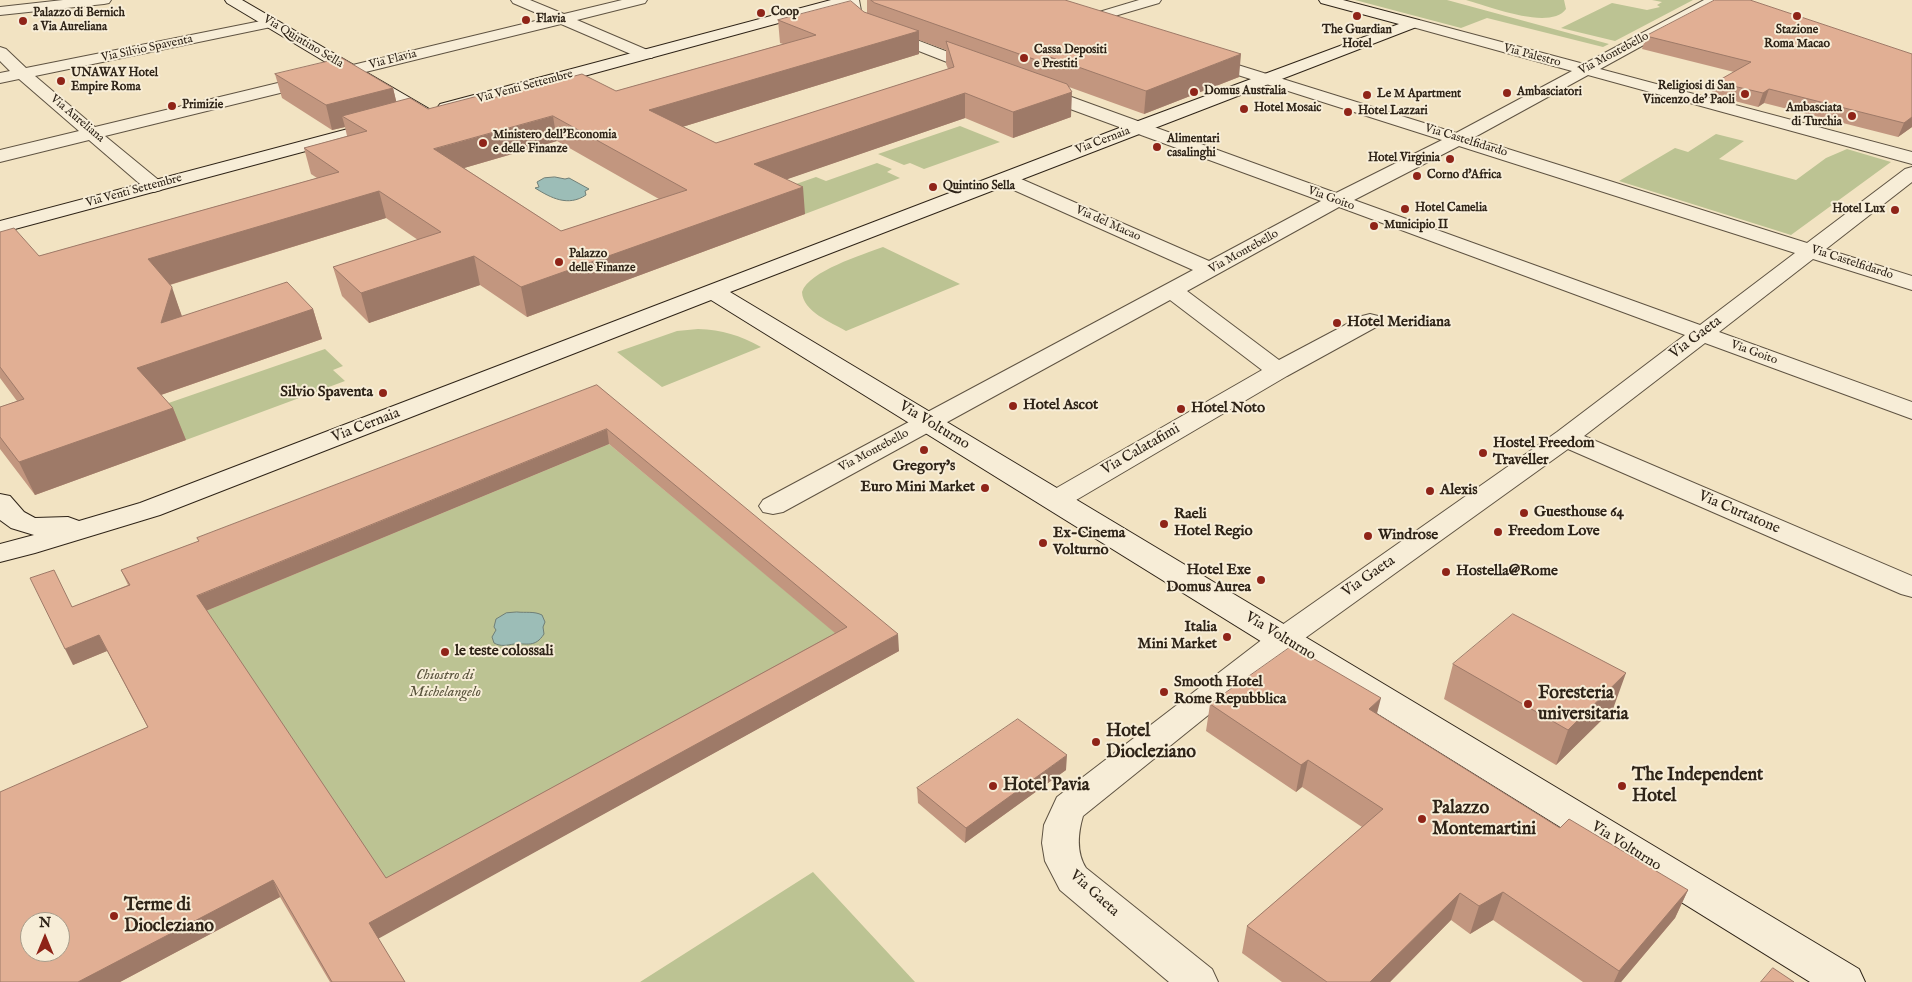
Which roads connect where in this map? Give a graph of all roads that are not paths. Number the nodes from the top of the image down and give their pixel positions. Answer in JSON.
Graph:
{"nodes":[{"id":1,"x":104,"y":0,"type":"edge"},
{"id":2,"x":232,"y":0,"type":"edge"},
{"id":3,"x":518,"y":0,"type":"edge"},
{"id":4,"x":640,"y":0,"type":"edge"},
{"id":5,"x":847,"y":0,"type":"edge"},
{"id":6,"x":852,"y":0,"type":"edge"},
{"id":7,"x":1154,"y":0,"type":"edge"},
{"id":8,"x":1326,"y":0,"type":"edge"},
{"id":9,"x":1715,"y":0,"type":"edge"},
{"id":10,"x":0,"y":11,"type":"edge"},
{"id":11,"x":1066,"y":15,"type":"edge"},
{"id":12,"x":564,"y":18,"type":"junction"},
{"id":13,"x":1084,"y":21,"type":"junction"},
{"id":14,"x":271,"y":23,"type":"junction"},
{"id":15,"x":1414,"y":23,"type":"junction"},
{"id":16,"x":1112,"y":30,"type":"edge"},
{"id":17,"x":0,"y":52,"type":"edge"},
{"id":18,"x":1184,"y":53,"type":"edge"},
{"id":19,"x":646,"y":55,"type":"junction"},
{"id":20,"x":351,"y":70,"type":"junction"},
{"id":21,"x":1584,"y":70,"type":"junction"},
{"id":22,"x":23,"y":74,"type":"junction"},
{"id":23,"x":1000,"y":77,"type":"edge"},
{"id":24,"x":0,"y":78,"type":"edge"},
{"id":25,"x":1268,"y":79,"type":"junction"},
{"id":26,"x":1018,"y":84,"type":"edge"},
{"id":27,"x":425,"y":114,"type":"junction"},
{"id":28,"x":1137,"y":128,"type":"junction"},
{"id":29,"x":94,"y":133,"type":"junction"},
{"id":30,"x":1458,"y":139,"type":"junction"},
{"id":31,"x":0,"y":156,"type":"edge"},
{"id":32,"x":1912,"y":158,"type":"edge"},
{"id":33,"x":1912,"y":173,"type":"edge"},
{"id":34,"x":1005,"y":179,"type":"junction"},
{"id":35,"x":154,"y":186,"type":"junction"},
{"id":36,"x":1336,"y":201,"type":"junction"},
{"id":37,"x":0,"y":227,"type":"edge"},
{"id":38,"x":1811,"y":250,"type":"junction"},
{"id":39,"x":1211,"y":270,"type":"junction"},
{"id":40,"x":1912,"y":283,"type":"edge"},
{"id":41,"x":1173,"y":291,"type":"junction"},
{"id":42,"x":714,"y":292,"type":"junction"},
{"id":43,"x":1370,"y":321,"type":"dead end"},
{"id":44,"x":1701,"y":333,"type":"junction"},
{"id":45,"x":1278,"y":370,"type":"junction"},
{"id":46,"x":1912,"y":411,"type":"edge"},
{"id":47,"x":929,"y":423,"type":"junction"},
{"id":48,"x":1566,"y":438,"type":"junction"},
{"id":49,"x":1056,"y":500,"type":"junction"},
{"id":50,"x":0,"y":502,"type":"edge"},
{"id":51,"x":773,"y":506,"type":"dead end"},
{"id":52,"x":150,"y":509,"type":"junction"},
{"id":53,"x":7,"y":551,"type":"edge"},
{"id":54,"x":1912,"y":587,"type":"edge"},
{"id":55,"x":1282,"y":639,"type":"junction"},
{"id":56,"x":1198,"y":982,"type":"edge"},
{"id":57,"x":1845,"y":982,"type":"edge"}],
"edges":[{"from":1,"to":10,"type":"street"},
{"from":2,"to":14,"type":"street","name":"Via Quintino Sella"},
{"from":3,"to":12,"type":"street"},
{"from":4,"to":12,"type":"street","name":"Via Flavia"},
{"from":5,"to":19,"type":"street","name":"Via Venti Settembre"},
{"from":6,"to":23,"type":"street"},
{"from":7,"to":13,"type":"street"},
{"from":8,"to":15,"type":"street","name":"Via Palestro"},
{"from":9,"to":21,"type":"street","name":"Via Montebello"},
{"from":11,"to":13,"type":"street"},
{"from":12,"to":19,"type":"street"},
{"from":12,"to":20,"type":"street","name":"Via Flavia"},
{"from":13,"to":16,"type":"street"},
{"from":14,"to":20,"type":"street","name":"Via Quintino Sella"},
{"from":14,"to":22,"type":"street","name":"Via Silvio Spaventa"},
{"from":15,"to":21,"type":"street","name":"Via Palestro"},
{"from":15,"to":25,"type":"street","name":"Via Cernaia"},
{"from":17,"to":22,"type":"street","name":"Via Aureliana"},
{"from":18,"to":25,"type":"street","name":"Via Castelfidardo"},
{"from":19,"to":27,"type":"street","name":"Via Venti Settembre"},
{"from":20,"to":27,"type":"street","name":"Via Quintino Sella"},
{"from":20,"to":29,"type":"street","name":"Via Flavia"},
{"from":21,"to":30,"type":"street","name":"Via Montebello"},
{"from":21,"to":32,"type":"street","name":"Via Palestro"},
{"from":22,"to":24,"type":"street","name":"Via Silvio Spaventa"},
{"from":22,"to":29,"type":"street","name":"Via Aureliana"},
{"from":25,"to":28,"type":"street","name":"Via Cernaia"},
{"from":25,"to":30,"type":"street","name":"Via Castelfidardo"},
{"from":26,"to":28,"type":"street","name":"Via Goito"},
{"from":27,"to":35,"type":"street","name":"Via Venti Settembre"},
{"from":28,"to":34,"type":"street","name":"Via Cernaia"},
{"from":28,"to":36,"type":"street","name":"Via Goito"},
{"from":29,"to":31,"type":"street","name":"Via Flavia"},
{"from":29,"to":35,"type":"street","name":"Via Aureliana"},
{"from":30,"to":36,"type":"street","name":"Via Montebello"},
{"from":30,"to":38,"type":"street","name":"Via Castelfidardo"},
{"from":33,"to":38,"type":"street","name":"Via Gaeta"},
{"from":34,"to":39,"type":"street","name":"Via del Macao"},
{"from":34,"to":42,"type":"street","name":"Via Cernaia"},
{"from":35,"to":37,"type":"street","name":"Via Venti Settembre"},
{"from":36,"to":39,"type":"street","name":"Via Montebello"},
{"from":36,"to":44,"type":"street","name":"Via Goito"},
{"from":38,"to":40,"type":"street","name":"Via Castelfidardo"},
{"from":38,"to":44,"type":"street","name":"Via Gaeta"},
{"from":39,"to":41,"type":"street","name":"Via Montebello"},
{"from":41,"to":45,"type":"street"},
{"from":41,"to":47,"type":"street","name":"Via Montebello"},
{"from":42,"to":47,"type":"street","name":"Via Volturno"},
{"from":42,"to":52,"type":"street","name":"Via Cernaia"},
{"from":43,"to":45,"type":"street","name":"Via Calatafimi"},
{"from":44,"to":46,"type":"street","name":"Via Goito"},
{"from":44,"to":48,"type":"street","name":"Via Gaeta"},
{"from":45,"to":49,"type":"street","name":"Via Calatafimi"},
{"from":47,"to":49,"type":"street","name":"Via Volturno"},
{"from":47,"to":51,"type":"street","name":"Via Montebello"},
{"from":48,"to":54,"type":"street","name":"Via Curtatone"},
{"from":48,"to":55,"type":"street","name":"Via Gaeta"},
{"from":49,"to":55,"type":"street","name":"Via Volturno"},
{"from":50,"to":52,"type":"street"},
{"from":52,"to":53,"type":"street","name":"Via Cernaia"},
{"from":55,"to":56,"type":"street","name":"Via Gaeta"},
{"from":55,"to":57,"type":"street","name":"Via Volturno"}]}
